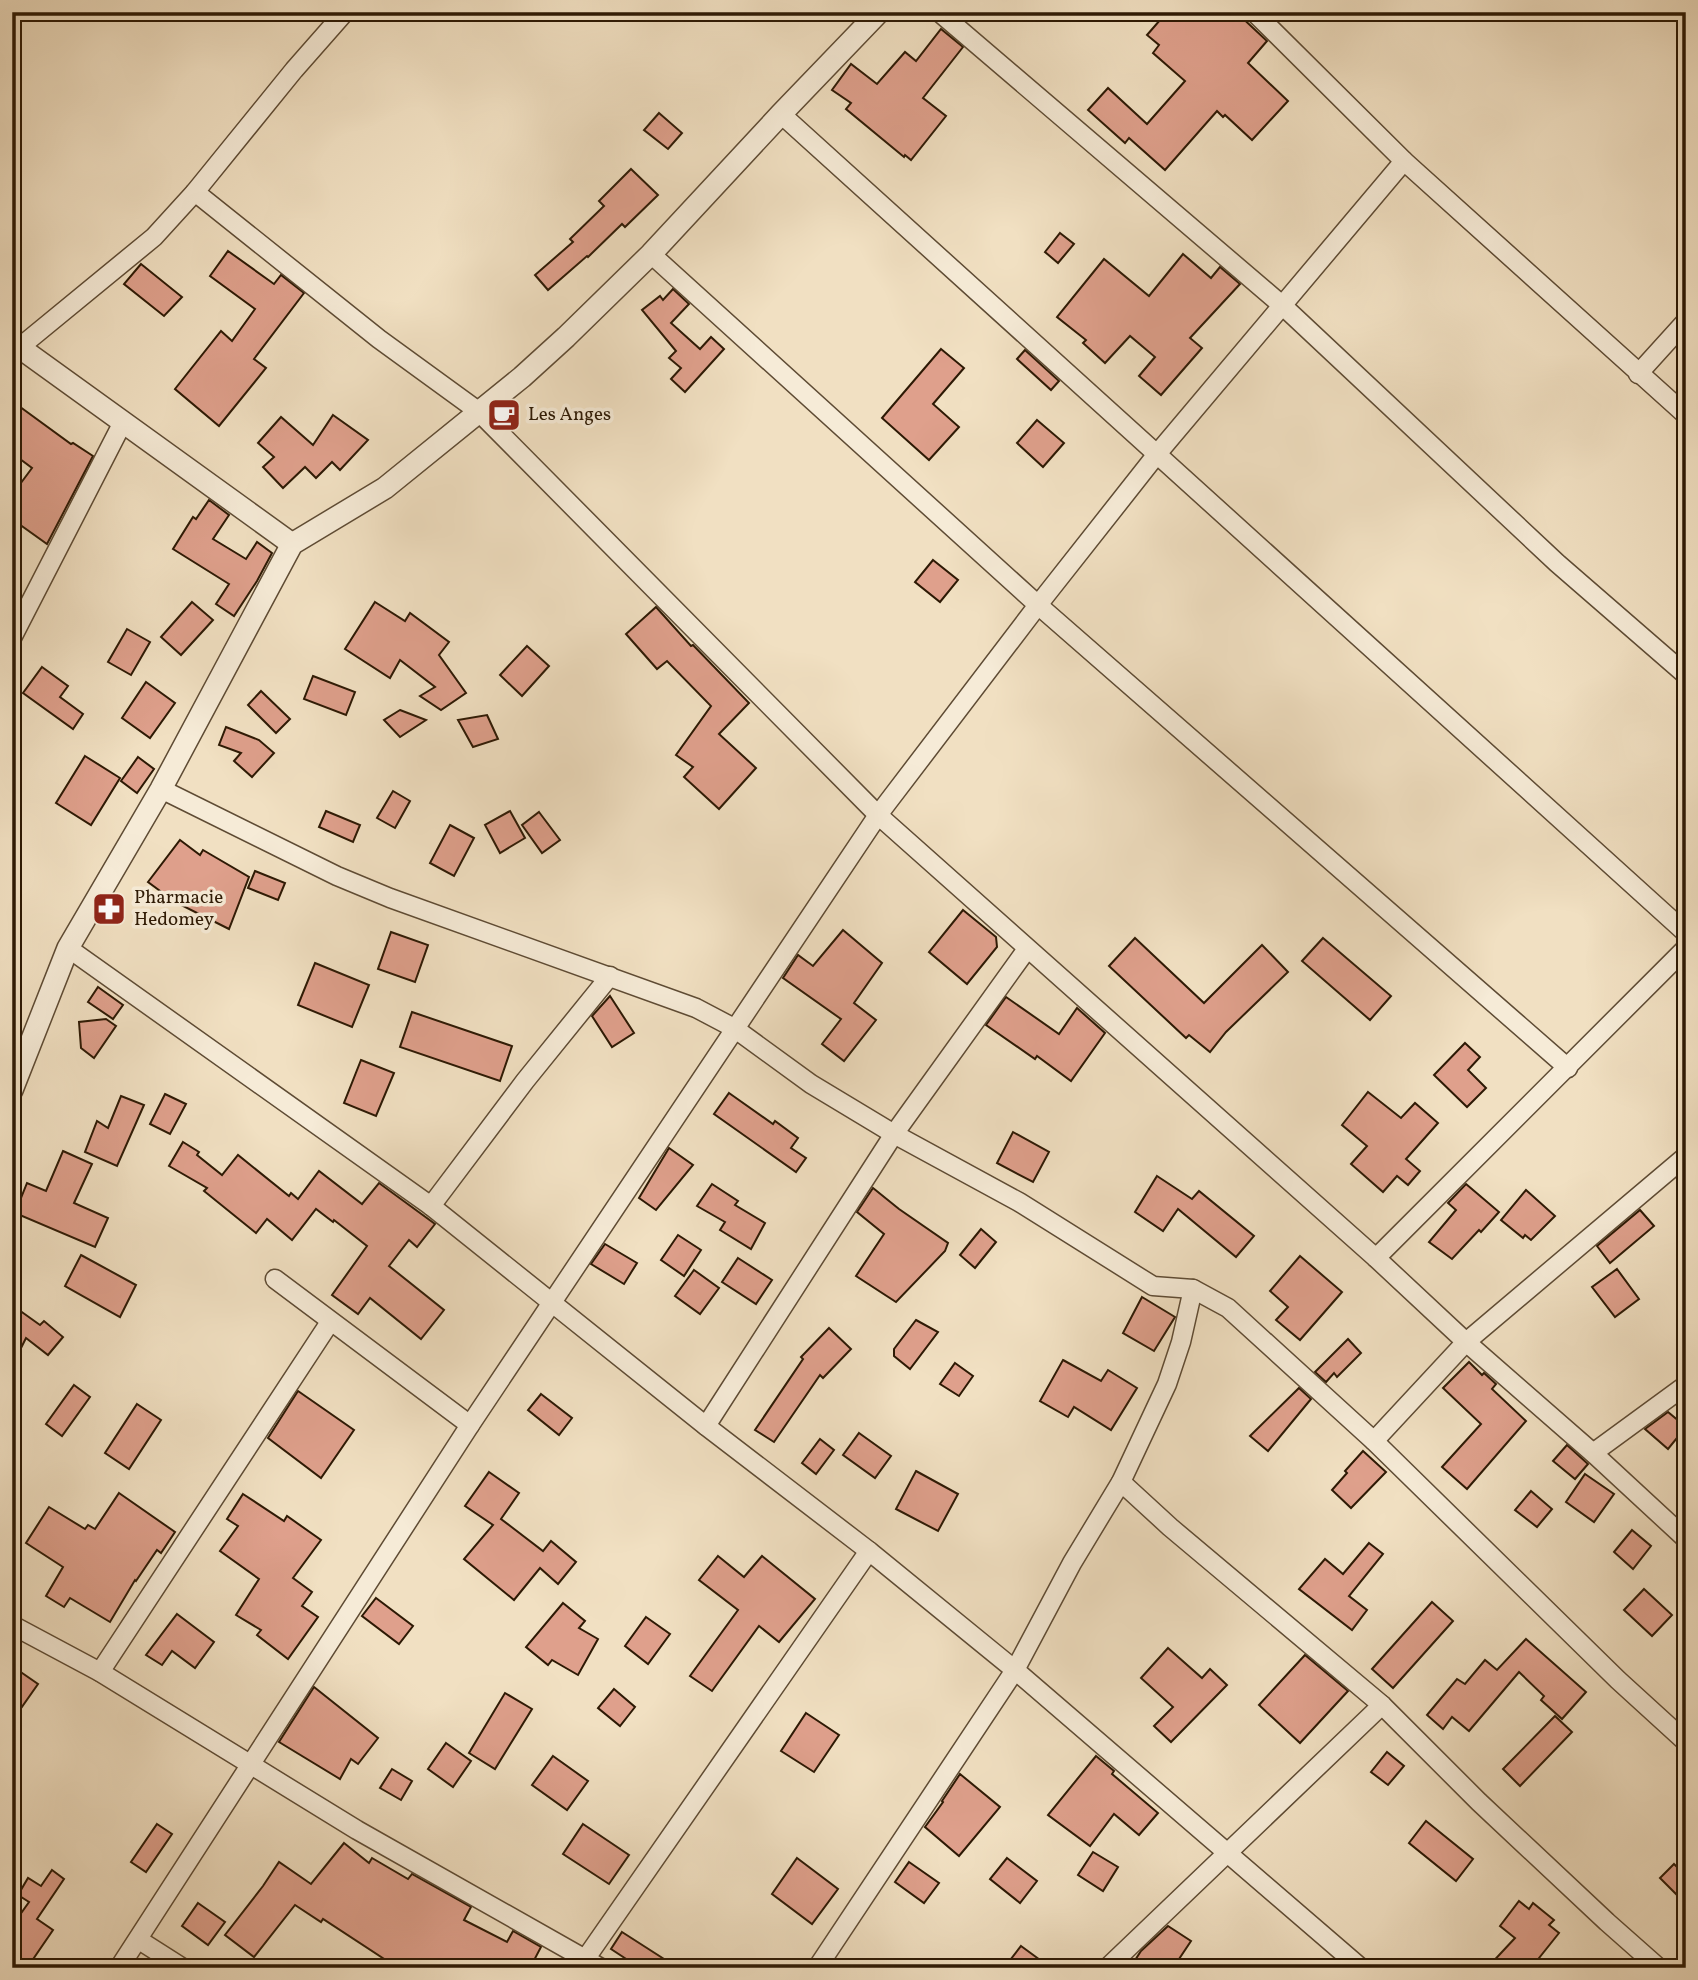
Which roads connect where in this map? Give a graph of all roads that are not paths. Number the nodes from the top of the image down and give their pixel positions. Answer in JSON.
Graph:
{"nodes":[{"id":1,"x":345,"y":12,"type":"edge"},
{"id":2,"x":878,"y":12,"type":"edge"},
{"id":3,"x":939,"y":12,"type":"edge"},
{"id":4,"x":1254,"y":12,"type":"edge"},
{"id":5,"x":780,"y":114,"type":"junction"},
{"id":6,"x":1404,"y":162,"type":"junction"},
{"id":7,"x":195,"y":192,"type":"junction"},
{"id":8,"x":651,"y":254,"type":"junction"},
{"id":9,"x":1283,"y":306,"type":"junction"},
{"id":10,"x":1686,"y":321,"type":"edge"},
{"id":11,"x":16,"y":344,"type":"edge"},
{"id":12,"x":1638,"y":374,"type":"junction"},
{"id":13,"x":478,"y":411,"type":"junction"},
{"id":14,"x":1686,"y":415,"type":"edge"},
{"id":15,"x":123,"y":422,"type":"junction"},
{"id":16,"x":1157,"y":454,"type":"junction"},
{"id":17,"x":292,"y":544,"type":"junction"},
{"id":18,"x":1038,"y":605,"type":"junction"},
{"id":19,"x":12,"y":638,"type":"edge"},
{"id":20,"x":1686,"y":675,"type":"edge"},
{"id":21,"x":161,"y":789,"type":"junction"},
{"id":22,"x":878,"y":815,"type":"junction"},
{"id":23,"x":1686,"y":933,"type":"edge"},
{"id":24,"x":68,"y":948,"type":"junction"},
{"id":25,"x":1686,"y":948,"type":"edge"},
{"id":26,"x":1027,"y":949,"type":"junction"},
{"id":27,"x":610,"y":976,"type":"junction"},
{"id":28,"x":734,"y":1028,"type":"junction"},
{"id":29,"x":1568,"y":1068,"type":"junction"},
{"id":30,"x":12,"y":1090,"type":"edge"},
{"id":31,"x":894,"y":1134,"type":"junction"},
{"id":32,"x":1686,"y":1157,"type":"edge"},
{"id":33,"x":431,"y":1206,"type":"junction"},
{"id":34,"x":1376,"y":1258,"type":"junction"},
{"id":35,"x":275,"y":1279,"type":"dead end"},
{"id":36,"x":1193,"y":1289,"type":"junction"},
{"id":37,"x":552,"y":1303,"type":"junction"},
{"id":38,"x":330,"y":1322,"type":"junction"},
{"id":39,"x":1466,"y":1342,"type":"junction"},
{"id":40,"x":1685,"y":1386,"type":"edge"},
{"id":41,"x":470,"y":1424,"type":"junction"},
{"id":42,"x":706,"y":1426,"type":"junction"},
{"id":43,"x":1374,"y":1441,"type":"junction"},
{"id":44,"x":1593,"y":1453,"type":"junction"},
{"id":45,"x":1121,"y":1482,"type":"junction"},
{"id":46,"x":1686,"y":1539,"type":"edge"},
{"id":47,"x":869,"y":1551,"type":"junction"},
{"id":48,"x":12,"y":1625,"type":"edge"},
{"id":49,"x":1015,"y":1670,"type":"junction"},
{"id":50,"x":100,"y":1671,"type":"junction"},
{"id":51,"x":1382,"y":1705,"type":"junction"},
{"id":52,"x":1686,"y":1742,"type":"edge"},
{"id":53,"x":250,"y":1765,"type":"junction"},
{"id":54,"x":1227,"y":1851,"type":"junction"},
{"id":55,"x":139,"y":1940,"type":"junction"},
{"id":56,"x":593,"y":1963,"type":"edge"},
{"id":57,"x":119,"y":1968,"type":"edge"},
{"id":58,"x":183,"y":1968,"type":"edge"},
{"id":59,"x":817,"y":1968,"type":"edge"},
{"id":60,"x":1107,"y":1968,"type":"edge"},
{"id":61,"x":1361,"y":1968,"type":"edge"},
{"id":62,"x":1659,"y":1968,"type":"edge"}],
"edges":[{"from":1,"to":7,"type":"street"},
{"from":2,"to":5,"type":"street"},
{"from":3,"to":9,"type":"street"},
{"from":4,"to":6,"type":"street"},
{"from":5,"to":8,"type":"street"},
{"from":5,"to":16,"type":"street"},
{"from":6,"to":9,"type":"street"},
{"from":6,"to":12,"type":"street"},
{"from":7,"to":11,"type":"street"},
{"from":7,"to":13,"type":"street"},
{"from":8,"to":13,"type":"street"},
{"from":8,"to":18,"type":"street"},
{"from":9,"to":16,"type":"street"},
{"from":9,"to":20,"type":"street"},
{"from":10,"to":12,"type":"street"},
{"from":11,"to":15,"type":"street"},
{"from":12,"to":14,"type":"street"},
{"from":13,"to":17,"type":"street"},
{"from":13,"to":22,"type":"street"},
{"from":15,"to":17,"type":"street"},
{"from":15,"to":19,"type":"street"},
{"from":16,"to":18,"type":"street"},
{"from":16,"to":23,"type":"street"},
{"from":17,"to":21,"type":"street"},
{"from":18,"to":22,"type":"street"},
{"from":18,"to":29,"type":"street"},
{"from":21,"to":24,"type":"street"},
{"from":21,"to":27,"type":"street"},
{"from":22,"to":26,"type":"street"},
{"from":22,"to":28,"type":"street"},
{"from":24,"to":30,"type":"street"},
{"from":24,"to":33,"type":"street"},
{"from":25,"to":29,"type":"street"},
{"from":26,"to":31,"type":"street"},
{"from":26,"to":34,"type":"street"},
{"from":27,"to":28,"type":"street"},
{"from":27,"to":33,"type":"street"},
{"from":28,"to":31,"type":"street"},
{"from":28,"to":37,"type":"street"},
{"from":29,"to":34,"type":"street"},
{"from":31,"to":36,"type":"street"},
{"from":31,"to":42,"type":"street"},
{"from":32,"to":39,"type":"street"},
{"from":33,"to":37,"type":"street"},
{"from":34,"to":39,"type":"street"},
{"from":35,"to":38,"type":"street"},
{"from":36,"to":43,"type":"street"},
{"from":36,"to":45,"type":"street"},
{"from":37,"to":41,"type":"street"},
{"from":37,"to":42,"type":"street"},
{"from":38,"to":41,"type":"street"},
{"from":38,"to":50,"type":"street"},
{"from":39,"to":43,"type":"street"},
{"from":39,"to":44,"type":"street"},
{"from":40,"to":44,"type":"street"},
{"from":41,"to":53,"type":"street"},
{"from":42,"to":47,"type":"street"},
{"from":43,"to":52,"type":"street"},
{"from":44,"to":46,"type":"street"},
{"from":45,"to":49,"type":"street"},
{"from":45,"to":51,"type":"street"},
{"from":47,"to":49,"type":"street"},
{"from":47,"to":56,"type":"street"},
{"from":48,"to":50,"type":"street"},
{"from":49,"to":54,"type":"street"},
{"from":49,"to":59,"type":"street"},
{"from":50,"to":53,"type":"street"},
{"from":51,"to":54,"type":"street"},
{"from":51,"to":62,"type":"street"},
{"from":53,"to":55,"type":"street"},
{"from":53,"to":56,"type":"street"},
{"from":54,"to":60,"type":"street"},
{"from":54,"to":61,"type":"street"},
{"from":55,"to":57,"type":"street"},
{"from":55,"to":58,"type":"street"}]}
